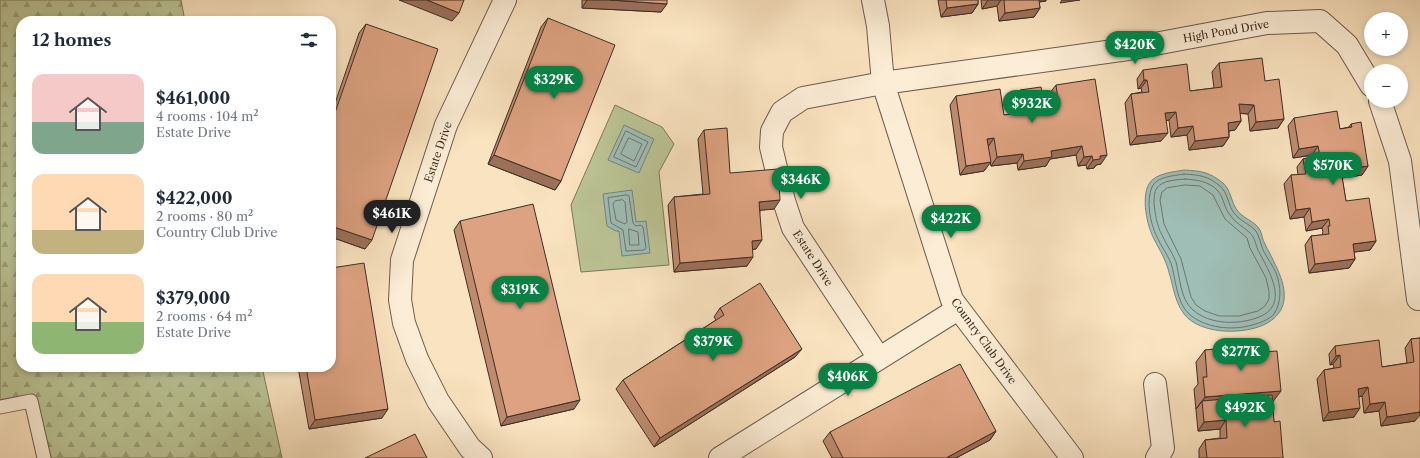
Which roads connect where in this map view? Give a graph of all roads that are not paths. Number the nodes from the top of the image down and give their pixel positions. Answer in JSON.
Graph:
{"nodes":[{"id":1,"x":505,"y":0,"type":"edge"},
{"id":2,"x":873,"y":0,"type":"edge"},
{"id":3,"x":1364,"y":73,"type":"edge"},
{"id":4,"x":883,"y":83,"type":"junction"},
{"id":5,"x":1382,"y":108,"type":"edge"},
{"id":6,"x":1418,"y":299,"type":"dead end"},
{"id":7,"x":958,"y":309,"type":"junction"},
{"id":8,"x":879,"y":358,"type":"junction"},
{"id":9,"x":1155,"y":384,"type":"dead end"},
{"id":10,"x":0,"y":407,"type":"edge"},
{"id":11,"x":44,"y":458,"type":"edge"},
{"id":12,"x":481,"y":458,"type":"edge"},
{"id":13,"x":720,"y":458,"type":"edge"},
{"id":14,"x":1072,"y":458,"type":"edge"},
{"id":15,"x":1156,"y":458,"type":"edge"}],
"edges":[{"from":1,"to":12,"type":"street","name":"Estate Drive"},
{"from":2,"to":4,"type":"street","name":"Country Club Drive"},
{"from":3,"to":4,"type":"street","name":"High Pond Drive"},
{"from":4,"to":7,"type":"street","name":"Country Club Drive"},
{"from":4,"to":8,"type":"street","name":"Estate Drive"},
{"from":5,"to":6,"type":"street"},
{"from":7,"to":8,"type":"street"},
{"from":7,"to":14,"type":"street","name":"Country Club Drive"},
{"from":8,"to":13,"type":"street"},
{"from":9,"to":15,"type":"street"},
{"from":10,"to":11,"type":"lane"}]}
